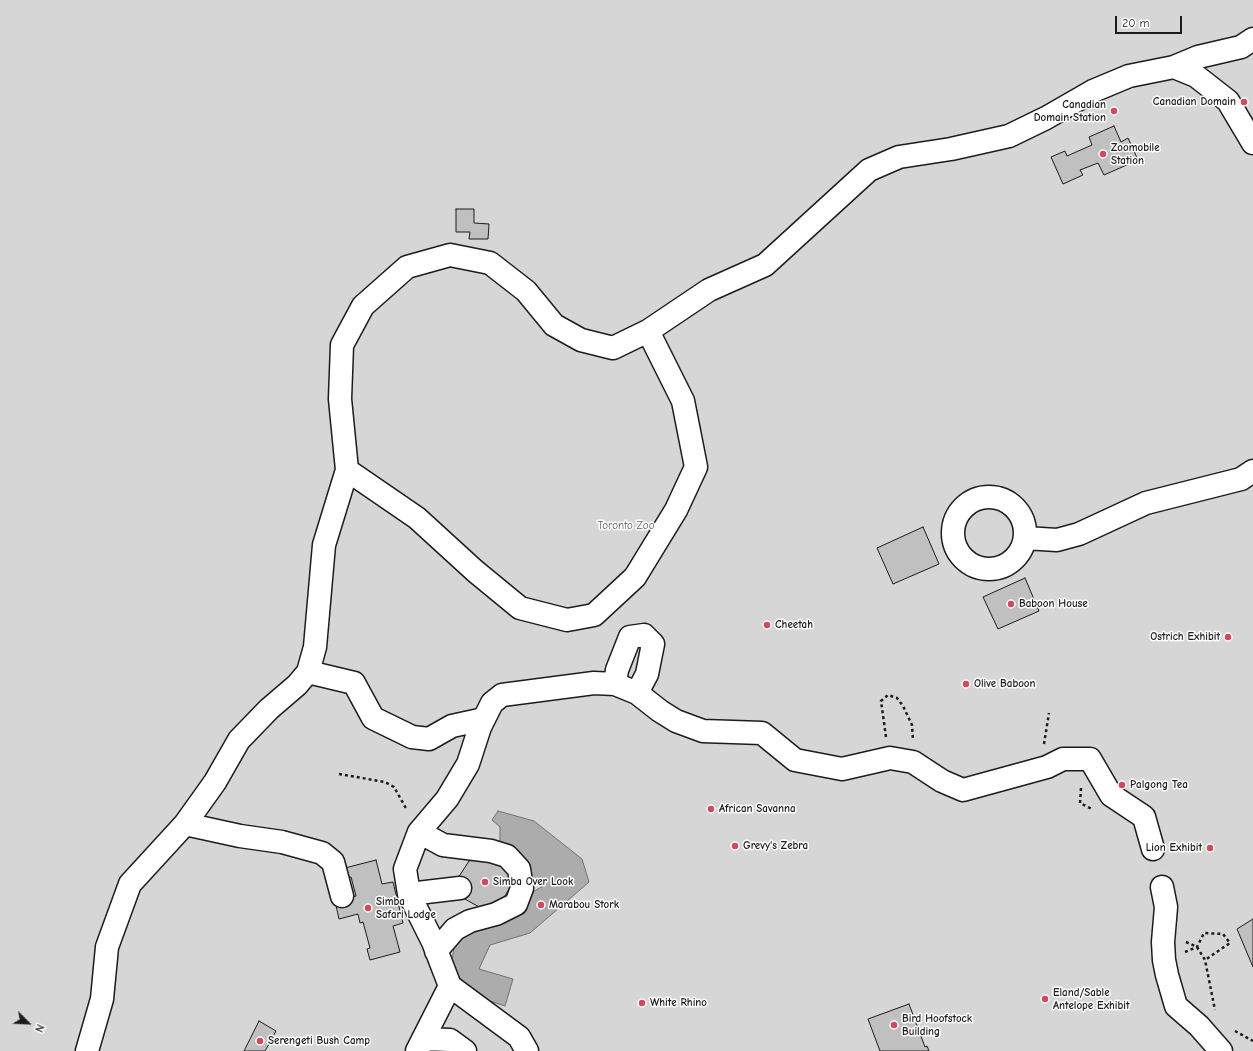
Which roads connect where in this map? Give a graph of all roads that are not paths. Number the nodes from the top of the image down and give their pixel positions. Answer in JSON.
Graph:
{"nodes":[{"id":1,"x":1253,"y":39,"type":"edge"},
{"id":2,"x":1174,"y":67,"type":"junction"},
{"id":3,"x":1253,"y":143,"type":"edge"},
{"id":4,"x":648,"y":331,"type":"junction"},
{"id":5,"x":347,"y":470,"type":"junction"},
{"id":6,"x":1253,"y":471,"type":"edge"},
{"id":7,"x":1025,"y":538,"type":"dead end"},
{"id":8,"x":308,"y":672,"type":"junction"},
{"id":9,"x":615,"y":684,"type":"junction"},
{"id":10,"x":637,"y":693,"type":"junction"},
{"id":11,"x":484,"y":719,"type":"junction"},
{"id":12,"x":185,"y":824,"type":"junction"},
{"id":13,"x":419,"y":832,"type":"junction"},
{"id":14,"x":1153,"y":849,"type":"tunnel mouth"},
{"id":15,"x":1162,"y":887,"type":"tunnel mouth"},
{"id":16,"x":460,"y":888,"type":"dead end"},
{"id":17,"x":409,"y":894,"type":"junction"},
{"id":18,"x":342,"y":896,"type":"dead end"},
{"id":19,"x":436,"y":951,"type":"junction"},
{"id":20,"x":450,"y":986,"type":"junction"},
{"id":21,"x":420,"y":1045,"type":"edge"},
{"id":22,"x":87,"y":1051,"type":"edge"},
{"id":23,"x":465,"y":1051,"type":"edge"},
{"id":24,"x":527,"y":1051,"type":"edge"},
{"id":25,"x":1221,"y":1051,"type":"edge"}],
"edges":[{"from":1,"to":2,"type":"street"},
{"from":2,"to":3,"type":"street"},
{"from":2,"to":4,"type":"street"},
{"from":4,"to":5,"type":"street"},
{"from":4,"to":5,"type":"street"},
{"from":5,"to":8,"type":"street"},
{"from":6,"to":7,"type":"street"},
{"from":8,"to":11,"type":"street"},
{"from":8,"to":12,"type":"street"},
{"from":9,"to":10,"type":"street"},
{"from":9,"to":10,"type":"street"},
{"from":9,"to":11,"type":"street"},
{"from":10,"to":14,"type":"street"},
{"from":11,"to":13,"type":"street"},
{"from":12,"to":18,"type":"street"},
{"from":12,"to":22,"type":"street"},
{"from":13,"to":17,"type":"street"},
{"from":13,"to":19,"type":"street"},
{"from":15,"to":25,"type":"street"},
{"from":16,"to":17,"type":"street"},
{"from":17,"to":19,"type":"street"},
{"from":19,"to":20,"type":"street"},
{"from":20,"to":21,"type":"street"},
{"from":20,"to":24,"type":"street"},
{"from":21,"to":23,"type":"street"}]}
